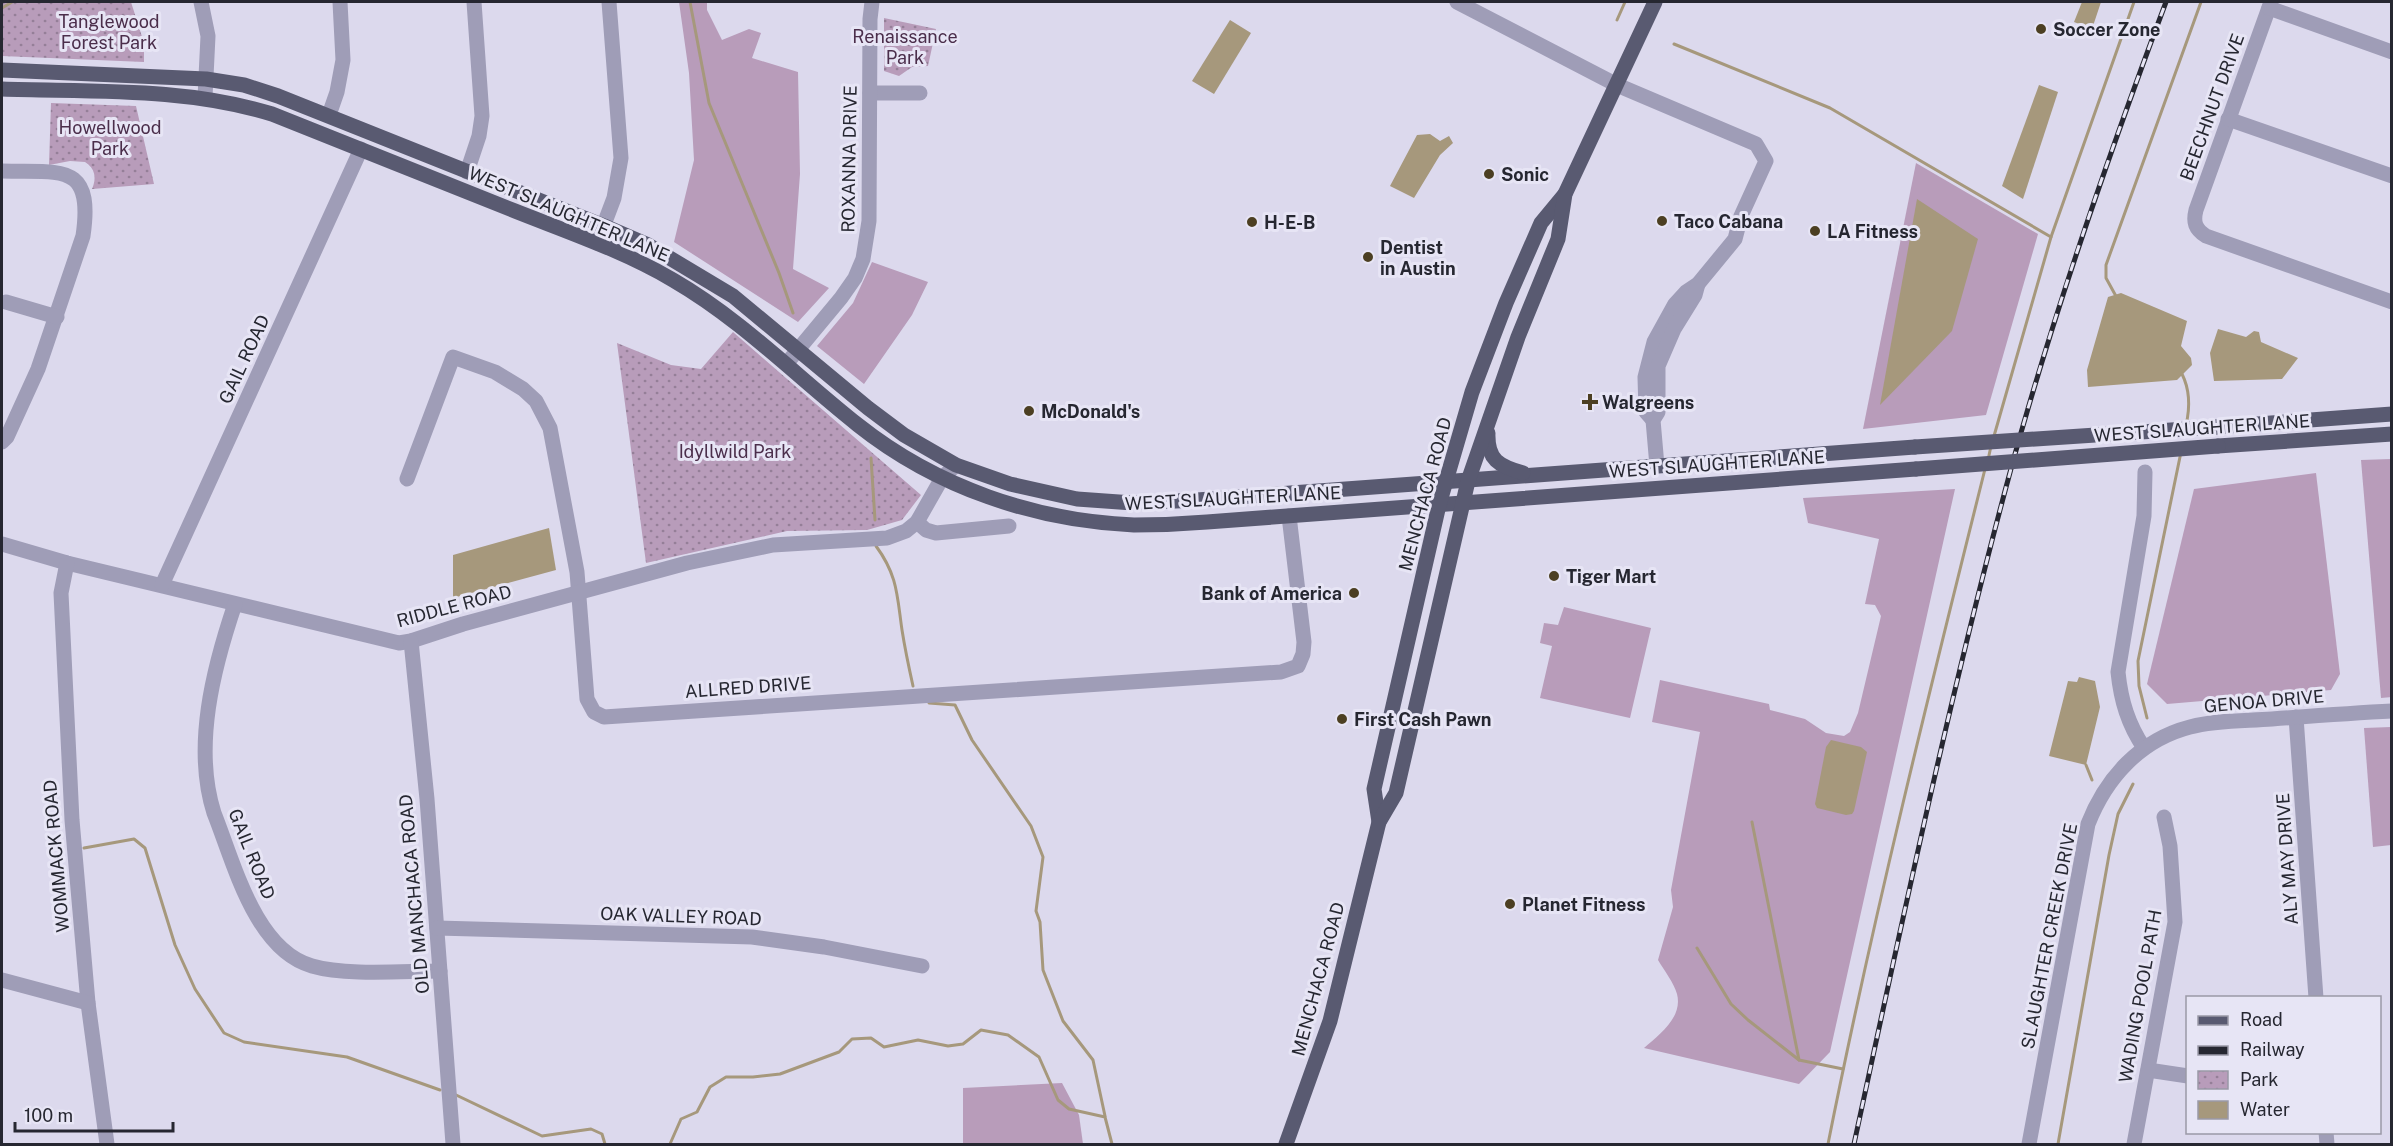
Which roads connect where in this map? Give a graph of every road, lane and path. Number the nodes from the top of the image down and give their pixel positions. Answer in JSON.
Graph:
{"nodes":[{"id":1,"x":201,"y":2,"type":"edge"},
{"id":2,"x":340,"y":2,"type":"edge"},
{"id":3,"x":474,"y":2,"type":"edge"},
{"id":4,"x":609,"y":2,"type":"edge"},
{"id":5,"x":868,"y":2,"type":"edge"},
{"id":6,"x":1457,"y":2,"type":"edge"},
{"id":7,"x":1655,"y":2,"type":"edge"},
{"id":8,"x":2270,"y":5,"type":"edge"},
{"id":9,"x":2391,"y":52,"type":"edge"},
{"id":10,"x":2,"y":70,"type":"edge"},
{"id":11,"x":206,"y":79,"type":"junction"},
{"id":12,"x":1617,"y":86,"type":"junction"},
{"id":13,"x":2,"y":89,"type":"edge"},
{"id":14,"x":870,"y":93,"type":"junction"},
{"id":15,"x":920,"y":93,"type":"dead end"},
{"id":16,"x":205,"y":97,"type":"junction"},
{"id":17,"x":329,"y":115,"type":"junction"},
{"id":18,"x":2228,"y":119,"type":"junction"},
{"id":19,"x":361,"y":149,"type":"junction"},
{"id":20,"x":2,"y":171,"type":"edge"},
{"id":21,"x":467,"y":172,"type":"junction"},
{"id":22,"x":2391,"y":176,"type":"edge"},
{"id":23,"x":1565,"y":194,"type":"junction"},
{"id":24,"x":604,"y":226,"type":"junction"},
{"id":25,"x":597,"y":243,"type":"junction"},
{"id":26,"x":6,"y":302,"type":"dead end"},
{"id":27,"x":2391,"y":302,"type":"edge"},
{"id":28,"x":57,"y":317,"type":"junction"},
{"id":29,"x":798,"y":349,"type":"junction"},
{"id":30,"x":787,"y":363,"type":"junction"},
{"id":31,"x":2391,"y":414,"type":"edge"},
{"id":32,"x":1488,"y":423,"type":"junction"},
{"id":33,"x":2391,"y":434,"type":"edge"},
{"id":34,"x":2,"y":442,"type":"edge"},
{"id":35,"x":956,"y":465,"type":"junction"},
{"id":36,"x":1657,"y":466,"type":"junction"},
{"id":37,"x":2145,"y":472,"type":"dead end"},
{"id":38,"x":1532,"y":476,"type":"junction"},
{"id":39,"x":942,"y":478,"type":"junction"},
{"id":40,"x":407,"y":480,"type":"dead end"},
{"id":41,"x":1468,"y":481,"type":"junction"},
{"id":42,"x":1446,"y":482,"type":"junction"},
{"id":43,"x":1197,"y":500,"type":"junction"},
{"id":44,"x":1462,"y":503,"type":"junction"},
{"id":45,"x":1439,"y":505,"type":"junction"},
{"id":46,"x":1289,"y":516,"type":"junction"},
{"id":47,"x":917,"y":522,"type":"junction"},
{"id":48,"x":1167,"y":524,"type":"junction"},
{"id":49,"x":1009,"y":525,"type":"dead end"},
{"id":50,"x":2,"y":544,"type":"edge"},
{"id":51,"x":67,"y":563,"type":"junction"},
{"id":52,"x":162,"y":585,"type":"junction"},
{"id":53,"x":578,"y":592,"type":"junction"},
{"id":54,"x":235,"y":604,"type":"junction"},
{"id":55,"x":411,"y":641,"type":"junction"},
{"id":56,"x":2391,"y":711,"type":"edge"},
{"id":57,"x":2296,"y":717,"type":"junction"},
{"id":58,"x":2144,"y":748,"type":"junction"},
{"id":59,"x":2164,"y":817,"type":"dead end"},
{"id":60,"x":1379,"y":822,"type":"junction"},
{"id":61,"x":437,"y":928,"type":"junction"},
{"id":62,"x":922,"y":966,"type":"dead end"},
{"id":63,"x":440,"y":971,"type":"junction"},
{"id":64,"x":2,"y":980,"type":"edge"},
{"id":65,"x":2316,"y":996,"type":"edge"},
{"id":66,"x":88,"y":1003,"type":"junction"},
{"id":67,"x":2148,"y":1070,"type":"junction"},
{"id":68,"x":2186,"y":1076,"type":"edge"},
{"id":69,"x":107,"y":1144,"type":"edge"},
{"id":70,"x":453,"y":1144,"type":"edge"},
{"id":71,"x":1286,"y":1144,"type":"edge"},
{"id":72,"x":2029,"y":1144,"type":"edge"},
{"id":73,"x":2134,"y":1144,"type":"edge"}],
"edges":[{"from":1,"to":11,"type":"street"},
{"from":2,"to":17,"type":"street"},
{"from":3,"to":21,"type":"street"},
{"from":4,"to":24,"type":"street"},
{"from":5,"to":14,"type":"street","name":"ROXANNA DRIVE"},
{"from":6,"to":12,"type":"street"},
{"from":7,"to":12,"type":"main road","name":"MENCHACA ROAD"},
{"from":8,"to":9,"type":"street"},
{"from":8,"to":18,"type":"street","name":"BEECHNUT DRIVE"},
{"from":10,"to":11,"type":"main road","name":"WEST SLAUGHTER LANE"},
{"from":11,"to":16,"type":"street"},
{"from":11,"to":17,"type":"main road","name":"WEST SLAUGHTER LANE"},
{"from":12,"to":23,"type":"main road","name":"MENCHACA ROAD"},
{"from":12,"to":36,"type":"street"},
{"from":13,"to":16,"type":"main road","name":"WEST SLAUGHTER LANE"},
{"from":14,"to":15,"type":"street"},
{"from":14,"to":29,"type":"street","name":"ROXANNA DRIVE"},
{"from":16,"to":19,"type":"main road","name":"WEST SLAUGHTER LANE"},
{"from":17,"to":21,"type":"main road","name":"WEST SLAUGHTER LANE"},
{"from":18,"to":22,"type":"street"},
{"from":18,"to":27,"type":"street","name":"BEECHNUT DRIVE"},
{"from":19,"to":25,"type":"main road","name":"WEST SLAUGHTER LANE"},
{"from":19,"to":52,"type":"street","name":"GAIL ROAD"},
{"from":20,"to":28,"type":"street"},
{"from":21,"to":24,"type":"main road","name":"WEST SLAUGHTER LANE"},
{"from":23,"to":32,"type":"main road","name":"MENCHACA ROAD"},
{"from":23,"to":42,"type":"main road","name":"MENCHACA ROAD"},
{"from":24,"to":25,"type":"street"},
{"from":24,"to":29,"type":"main road","name":"WEST SLAUGHTER LANE"},
{"from":25,"to":30,"type":"main road","name":"WEST SLAUGHTER LANE"},
{"from":26,"to":28,"type":"street"},
{"from":28,"to":34,"type":"street"},
{"from":29,"to":30,"type":"street","name":"ROXANNA DRIVE"},
{"from":29,"to":35,"type":"main road","name":"WEST SLAUGHTER LANE"},
{"from":30,"to":39,"type":"main road","name":"WEST SLAUGHTER LANE"},
{"from":31,"to":36,"type":"main road","name":"WEST SLAUGHTER LANE","bridge":true},
{"from":32,"to":38,"type":"main road"},
{"from":32,"to":41,"type":"main road","name":"MENCHACA ROAD"},
{"from":33,"to":44,"type":"main road","name":"WEST SLAUGHTER LANE","bridge":true},
{"from":35,"to":39,"type":"street"},
{"from":35,"to":43,"type":"main road","name":"WEST SLAUGHTER LANE"},
{"from":36,"to":38,"type":"main road","name":"WEST SLAUGHTER LANE"},
{"from":37,"to":58,"type":"street"},
{"from":38,"to":41,"type":"main road","name":"WEST SLAUGHTER LANE"},
{"from":39,"to":47,"type":"street"},
{"from":39,"to":48,"type":"main road","name":"WEST SLAUGHTER LANE"},
{"from":40,"to":53,"type":"street","name":"ALLRED DRIVE"},
{"from":41,"to":42,"type":"main road","name":"WEST SLAUGHTER LANE"},
{"from":41,"to":44,"type":"main road","name":"MENCHACA ROAD"},
{"from":42,"to":43,"type":"main road","name":"WEST SLAUGHTER LANE"},
{"from":42,"to":45,"type":"main road","name":"MENCHACA ROAD"},
{"from":43,"to":48,"type":"main road"},
{"from":44,"to":45,"type":"main road","name":"WEST SLAUGHTER LANE"},
{"from":44,"to":60,"type":"main road","name":"MENCHACA ROAD"},
{"from":45,"to":46,"type":"main road","name":"WEST SLAUGHTER LANE"},
{"from":45,"to":60,"type":"main road","name":"MENCHACA ROAD"},
{"from":46,"to":48,"type":"main road","name":"WEST SLAUGHTER LANE"},
{"from":46,"to":53,"type":"street","name":"ALLRED DRIVE"},
{"from":47,"to":49,"type":"street"},
{"from":47,"to":53,"type":"street","name":"RIDDLE ROAD"},
{"from":50,"to":51,"type":"street","name":"RIDDLE ROAD"},
{"from":51,"to":52,"type":"street","name":"RIDDLE ROAD"},
{"from":51,"to":66,"type":"street","name":"WOMMACK ROAD"},
{"from":52,"to":54,"type":"street","name":"RIDDLE ROAD"},
{"from":53,"to":55,"type":"street","name":"RIDDLE ROAD"},
{"from":54,"to":55,"type":"street","name":"RIDDLE ROAD"},
{"from":54,"to":63,"type":"street","name":"GAIL ROAD"},
{"from":55,"to":61,"type":"street","name":"OLD MANCHACA ROAD"},
{"from":56,"to":57,"type":"street","name":"GENOA DRIVE"},
{"from":57,"to":58,"type":"street","name":"GENOA DRIVE"},
{"from":57,"to":65,"type":"street","name":"ALY MAY DRIVE"},
{"from":58,"to":72,"type":"street","name":"SLAUGHTER CREEK DRIVE"},
{"from":59,"to":67,"type":"street","name":"WADING POOL PATH"},
{"from":60,"to":71,"type":"main road","name":"MENCHACA ROAD"},
{"from":61,"to":62,"type":"street","name":"OAK VALLEY ROAD"},
{"from":61,"to":63,"type":"street","name":"OLD MANCHACA ROAD"},
{"from":63,"to":70,"type":"street","name":"OLD MANCHACA ROAD"},
{"from":64,"to":66,"type":"street"},
{"from":66,"to":69,"type":"street","name":"WOMMACK ROAD"},
{"from":67,"to":68,"type":"street"},
{"from":67,"to":73,"type":"street","name":"WADING POOL PATH"}]}
